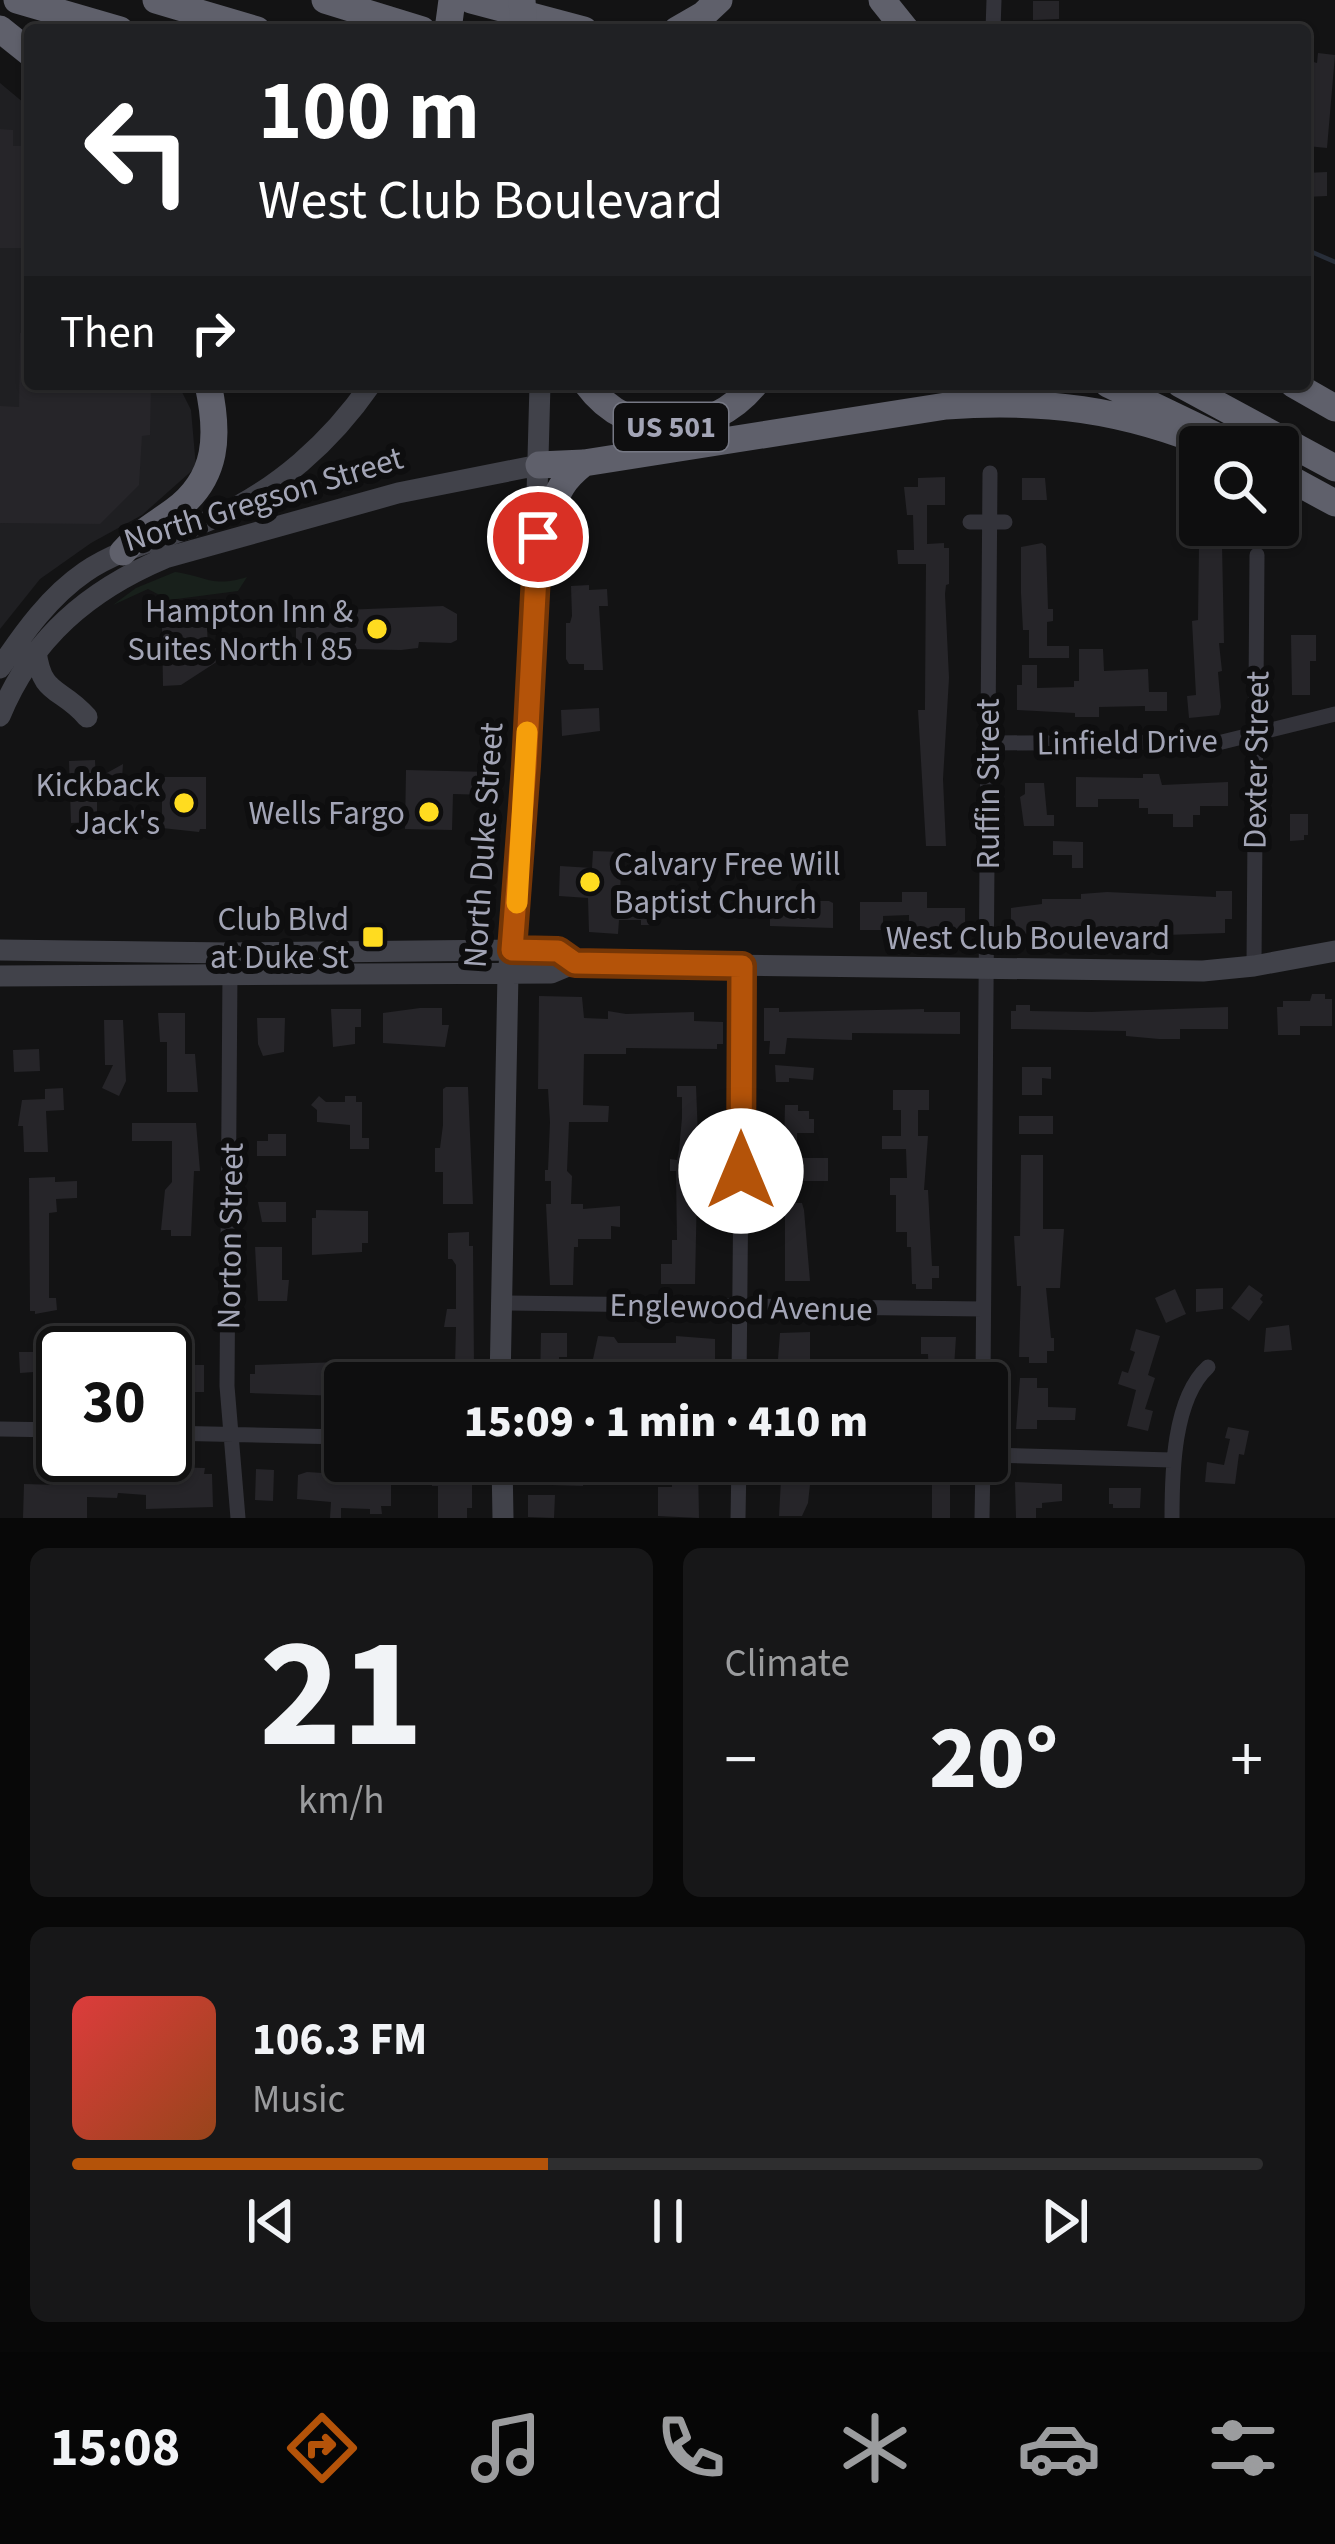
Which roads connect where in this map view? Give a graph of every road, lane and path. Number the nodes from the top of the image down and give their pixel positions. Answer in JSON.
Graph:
{"nodes":[{"id":1,"x":17,"y":0,"type":"edge"},
{"id":2,"x":156,"y":0,"type":"edge"},
{"id":3,"x":325,"y":0,"type":"edge"},
{"id":4,"x":471,"y":0,"type":"edge"},
{"id":5,"x":719,"y":0,"type":"edge"},
{"id":6,"x":882,"y":0,"type":"edge"},
{"id":7,"x":99,"y":24,"type":"edge"},
{"id":8,"x":237,"y":24,"type":"edge"},
{"id":9,"x":403,"y":24,"type":"edge"},
{"id":10,"x":561,"y":24,"type":"edge"},
{"id":11,"x":687,"y":24,"type":"edge"},
{"id":12,"x":901,"y":24,"type":"edge"},
{"id":13,"x":0,"y":29,"type":"edge"},
{"id":14,"x":24,"y":48,"type":"edge"},
{"id":15,"x":209,"y":390,"type":"edge"},
{"id":16,"x":366,"y":390,"type":"edge"},
{"id":17,"x":540,"y":390,"type":"edge"},
{"id":18,"x":591,"y":390,"type":"edge"},
{"id":19,"x":748,"y":390,"type":"edge"},
{"id":20,"x":1120,"y":390,"type":"edge"},
{"id":21,"x":1191,"y":390,"type":"edge"},
{"id":22,"x":1304,"y":390,"type":"edge"},
{"id":23,"x":1335,"y":408,"type":"edge"},
{"id":24,"x":1195,"y":426,"type":"edge"},
{"id":25,"x":1179,"y":436,"type":"edge"},
{"id":26,"x":584,"y":463,"type":"junction"},
{"id":27,"x":539,"y":465,"type":"junction"},
{"id":28,"x":1335,"y":468,"type":"edge"},
{"id":29,"x":989,"y":473,"type":"dead end"},
{"id":30,"x":1299,"y":483,"type":"edge"},
{"id":31,"x":1335,"y":503,"type":"edge"},
{"id":32,"x":970,"y":522,"type":"dead end"},
{"id":33,"x":997,"y":522,"type":"junction"},
{"id":34,"x":538,"y":537,"type":"junction"},
{"id":35,"x":123,"y":552,"type":"junction"},
{"id":36,"x":1257,"y":555,"type":"dead end"},
{"id":37,"x":36,"y":651,"type":"junction"},
{"id":38,"x":4,"y":654,"type":"edge"},
{"id":39,"x":1335,"y":715,"type":"edge"},
{"id":40,"x":0,"y":716,"type":"edge"},
{"id":41,"x":87,"y":717,"type":"dead end"},
{"id":42,"x":1255,"y":736,"type":"junction"},
{"id":43,"x":988,"y":743,"type":"junction"},
{"id":44,"x":0,"y":950,"type":"edge"},
{"id":45,"x":1335,"y":951,"type":"edge"},
{"id":46,"x":510,"y":961,"type":"junction"},
{"id":47,"x":230,"y":964,"type":"junction"},
{"id":48,"x":742,"y":966,"type":"junction"},
{"id":49,"x":1254,"y":966,"type":"junction"},
{"id":50,"x":986,"y":970,"type":"junction"},
{"id":51,"x":0,"y":976,"type":"edge"},
{"id":52,"x":499,"y":1303,"type":"junction"},
{"id":53,"x":740,"y":1306,"type":"junction"},
{"id":54,"x":983,"y":1310,"type":"junction"},
{"id":55,"x":500,"y":1362,"type":"edge"},
{"id":56,"x":739,"y":1362,"type":"edge"},
{"id":57,"x":983,"y":1362,"type":"edge"},
{"id":58,"x":1208,"y":1366,"type":"dead end"},
{"id":59,"x":0,"y":1429,"type":"edge"},
{"id":60,"x":36,"y":1430,"type":"edge"},
{"id":61,"x":192,"y":1433,"type":"edge"},
{"id":62,"x":228,"y":1434,"type":"junction"},
{"id":63,"x":324,"y":1436,"type":"edge"},
{"id":64,"x":1008,"y":1458,"type":"edge"},
{"id":65,"x":1172,"y":1460,"type":"junction"},
{"id":66,"x":502,"y":1482,"type":"edge"},
{"id":67,"x":739,"y":1482,"type":"edge"},
{"id":68,"x":984,"y":1482,"type":"edge"},
{"id":69,"x":238,"y":1518,"type":"edge"},
{"id":70,"x":503,"y":1518,"type":"edge"},
{"id":71,"x":738,"y":1518,"type":"edge"},
{"id":72,"x":982,"y":1518,"type":"edge"},
{"id":73,"x":1172,"y":1518,"type":"edge"}],
"edges":[{"from":1,"to":7,"type":"highway"},
{"from":2,"to":8,"type":"highway"},
{"from":3,"to":9,"type":"highway"},
{"from":4,"to":10,"type":"highway"},
{"from":5,"to":11,"type":"highway"},
{"from":6,"to":12,"type":"highway"},
{"from":13,"to":14,"type":"highway"},
{"from":15,"to":35,"type":"highway"},
{"from":16,"to":35,"type":"main road","name":"North Gregson Street"},
{"from":17,"to":27,"type":"main road","name":"North Duke Street"},
{"from":18,"to":19,"type":"highway","number":"US 501"},
{"from":20,"to":24,"type":"highway"},
{"from":21,"to":28,"type":"highway"},
{"from":22,"to":23,"type":"highway"},
{"from":25,"to":26,"type":"highway"},
{"from":26,"to":27,"type":"highway"},
{"from":26,"to":34,"type":"highway"},
{"from":27,"to":34,"type":"main road","name":"North Duke Street"},
{"from":27,"to":37,"type":"main road","name":"North Gregson Street"},
{"from":29,"to":33,"type":"street","name":"Ruffin Street"},
{"from":30,"to":31,"type":"highway"},
{"from":32,"to":33,"type":"street"},
{"from":33,"to":43,"type":"street","name":"Ruffin Street"},
{"from":34,"to":46,"type":"main road","name":"North Duke Street"},
{"from":35,"to":38,"type":"main road","name":"North Gregson Street"},
{"from":36,"to":42,"type":"street","name":"Dexter Street"},
{"from":37,"to":40,"type":"main road","name":"North Gregson Street"},
{"from":37,"to":41,"type":"main road"},
{"from":39,"to":42,"type":"street","name":"Linfield Drive"},
{"from":42,"to":43,"type":"street","name":"Linfield Drive"},
{"from":42,"to":49,"type":"street","name":"Dexter Street"},
{"from":43,"to":50,"type":"street","name":"Ruffin Street"},
{"from":44,"to":47,"type":"main road","name":"West Club Boulevard"},
{"from":45,"to":49,"type":"main road","name":"West Club Boulevard"},
{"from":46,"to":47,"type":"main road","name":"West Club Boulevard"},
{"from":46,"to":48,"type":"main road","name":"West Club Boulevard"},
{"from":46,"to":52,"type":"main road","name":"North Duke Street"},
{"from":47,"to":51,"type":"main road","name":"West Club Boulevard"},
{"from":47,"to":62,"type":"street","name":"Norton Street"},
{"from":48,"to":50,"type":"main road","name":"West Club Boulevard"},
{"from":48,"to":53,"type":"street"},
{"from":49,"to":50,"type":"main road","name":"West Club Boulevard"},
{"from":50,"to":54,"type":"street","name":"Ruffin Street"},
{"from":52,"to":53,"type":"street","name":"Englewood Avenue"},
{"from":52,"to":55,"type":"main road","name":"North Duke Street"},
{"from":53,"to":54,"type":"street","name":"Englewood Avenue"},
{"from":53,"to":56,"type":"street"},
{"from":54,"to":57,"type":"street","name":"Ruffin Street"},
{"from":58,"to":65,"type":"street"},
{"from":59,"to":60,"type":"street"},
{"from":61,"to":62,"type":"street"},
{"from":62,"to":63,"type":"street"},
{"from":62,"to":69,"type":"street","name":"Norton Street"},
{"from":64,"to":65,"type":"street"},
{"from":65,"to":73,"type":"street"},
{"from":66,"to":70,"type":"main road"},
{"from":67,"to":71,"type":"street"},
{"from":68,"to":72,"type":"street"}]}
